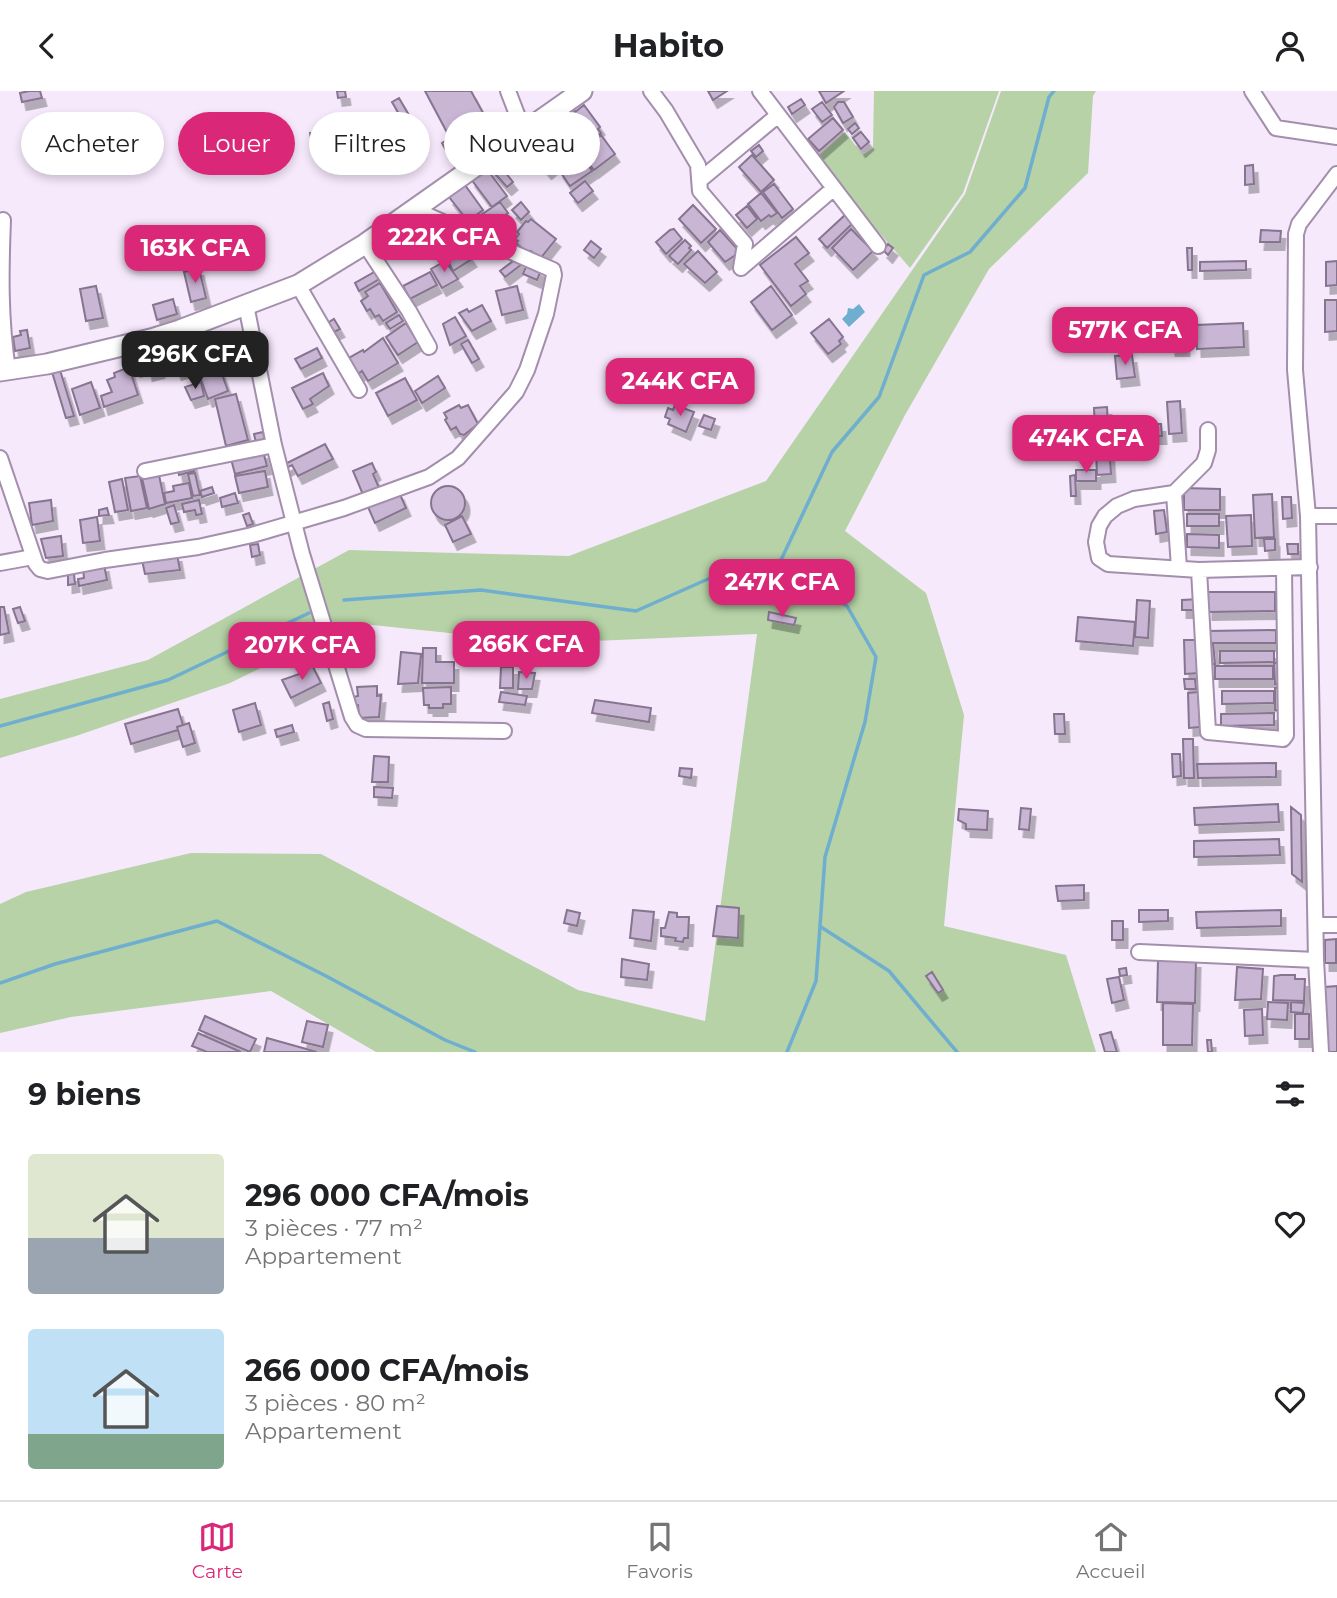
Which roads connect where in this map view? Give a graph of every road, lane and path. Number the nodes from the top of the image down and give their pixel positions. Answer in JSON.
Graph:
{"nodes":[{"id":1,"x":508,"y":91,"type":"edge"},
{"id":2,"x":582,"y":91,"type":"edge"},
{"id":3,"x":651,"y":91,"type":"edge"},
{"id":4,"x":760,"y":91,"type":"edge"},
{"id":5,"x":1252,"y":91,"type":"edge"},
{"id":6,"x":516,"y":112,"type":"edge"},
{"id":7,"x":550,"y":112,"type":"edge"},
{"id":8,"x":777,"y":116,"type":"junction"},
{"id":9,"x":1337,"y":137,"type":"edge"},
{"id":10,"x":1337,"y":174,"type":"edge"},
{"id":11,"x":460,"y":175,"type":"edge"},
{"id":12,"x":700,"y":180,"type":"junction"},
{"id":13,"x":833,"y":189,"type":"junction"},
{"id":14,"x":413,"y":208,"type":"junction"},
{"id":15,"x":3,"y":220,"type":"dead end"},
{"id":16,"x":365,"y":244,"type":"junction"},
{"id":17,"x":878,"y":246,"type":"dead end"},
{"id":18,"x":298,"y":285,"type":"junction"},
{"id":19,"x":246,"y":305,"type":"junction"},
{"id":20,"x":429,"y":347,"type":"dead end"},
{"id":21,"x":4,"y":371,"type":"edge"},
{"id":22,"x":359,"y":390,"type":"dead end"},
{"id":23,"x":1208,"y":429,"type":"dead end"},
{"id":24,"x":274,"y":445,"type":"junction"},
{"id":25,"x":0,"y":458,"type":"edge"},
{"id":26,"x":145,"y":471,"type":"dead end"},
{"id":27,"x":1174,"y":493,"type":"junction"},
{"id":28,"x":1308,"y":516,"type":"junction"},
{"id":29,"x":1337,"y":516,"type":"edge"},
{"id":30,"x":294,"y":524,"type":"junction"},
{"id":31,"x":33,"y":557,"type":"junction"},
{"id":32,"x":0,"y":563,"type":"edge"},
{"id":33,"x":1310,"y":567,"type":"junction"},
{"id":34,"x":1179,"y":568,"type":"junction"},
{"id":35,"x":1284,"y":568,"type":"junction"},
{"id":36,"x":1199,"y":570,"type":"junction"},
{"id":37,"x":504,"y":731,"type":"dead end"},
{"id":38,"x":1317,"y":925,"type":"junction"},
{"id":39,"x":1337,"y":925,"type":"edge"},
{"id":40,"x":1139,"y":952,"type":"dead end"},
{"id":41,"x":1316,"y":960,"type":"junction"},
{"id":42,"x":1321,"y":1052,"type":"edge"}],
"edges":[{"from":1,"to":6,"type":"street"},
{"from":2,"to":7,"type":"street"},
{"from":3,"to":12,"type":"street"},
{"from":4,"to":8,"type":"street"},
{"from":5,"to":9,"type":"street"},
{"from":8,"to":12,"type":"street"},
{"from":8,"to":13,"type":"street"},
{"from":10,"to":28,"type":"street"},
{"from":11,"to":14,"type":"street"},
{"from":12,"to":13,"type":"street"},
{"from":13,"to":17,"type":"street"},
{"from":14,"to":16,"type":"street"},
{"from":14,"to":30,"type":"street"},
{"from":15,"to":21,"type":"street"},
{"from":16,"to":18,"type":"street"},
{"from":16,"to":20,"type":"street"},
{"from":18,"to":19,"type":"street"},
{"from":18,"to":22,"type":"street"},
{"from":19,"to":21,"type":"street"},
{"from":19,"to":24,"type":"street"},
{"from":23,"to":27,"type":"street"},
{"from":24,"to":26,"type":"street"},
{"from":24,"to":30,"type":"street"},
{"from":25,"to":31,"type":"street"},
{"from":27,"to":34,"type":"street"},
{"from":27,"to":34,"type":"street"},
{"from":28,"to":29,"type":"street"},
{"from":28,"to":33,"type":"street"},
{"from":30,"to":31,"type":"street"},
{"from":30,"to":37,"type":"street"},
{"from":31,"to":32,"type":"street"},
{"from":33,"to":35,"type":"street"},
{"from":33,"to":38,"type":"street"},
{"from":34,"to":36,"type":"street"},
{"from":35,"to":36,"type":"street"},
{"from":35,"to":36,"type":"street"},
{"from":38,"to":39,"type":"street"},
{"from":38,"to":41,"type":"street"},
{"from":40,"to":41,"type":"street"},
{"from":41,"to":42,"type":"street"}]}
